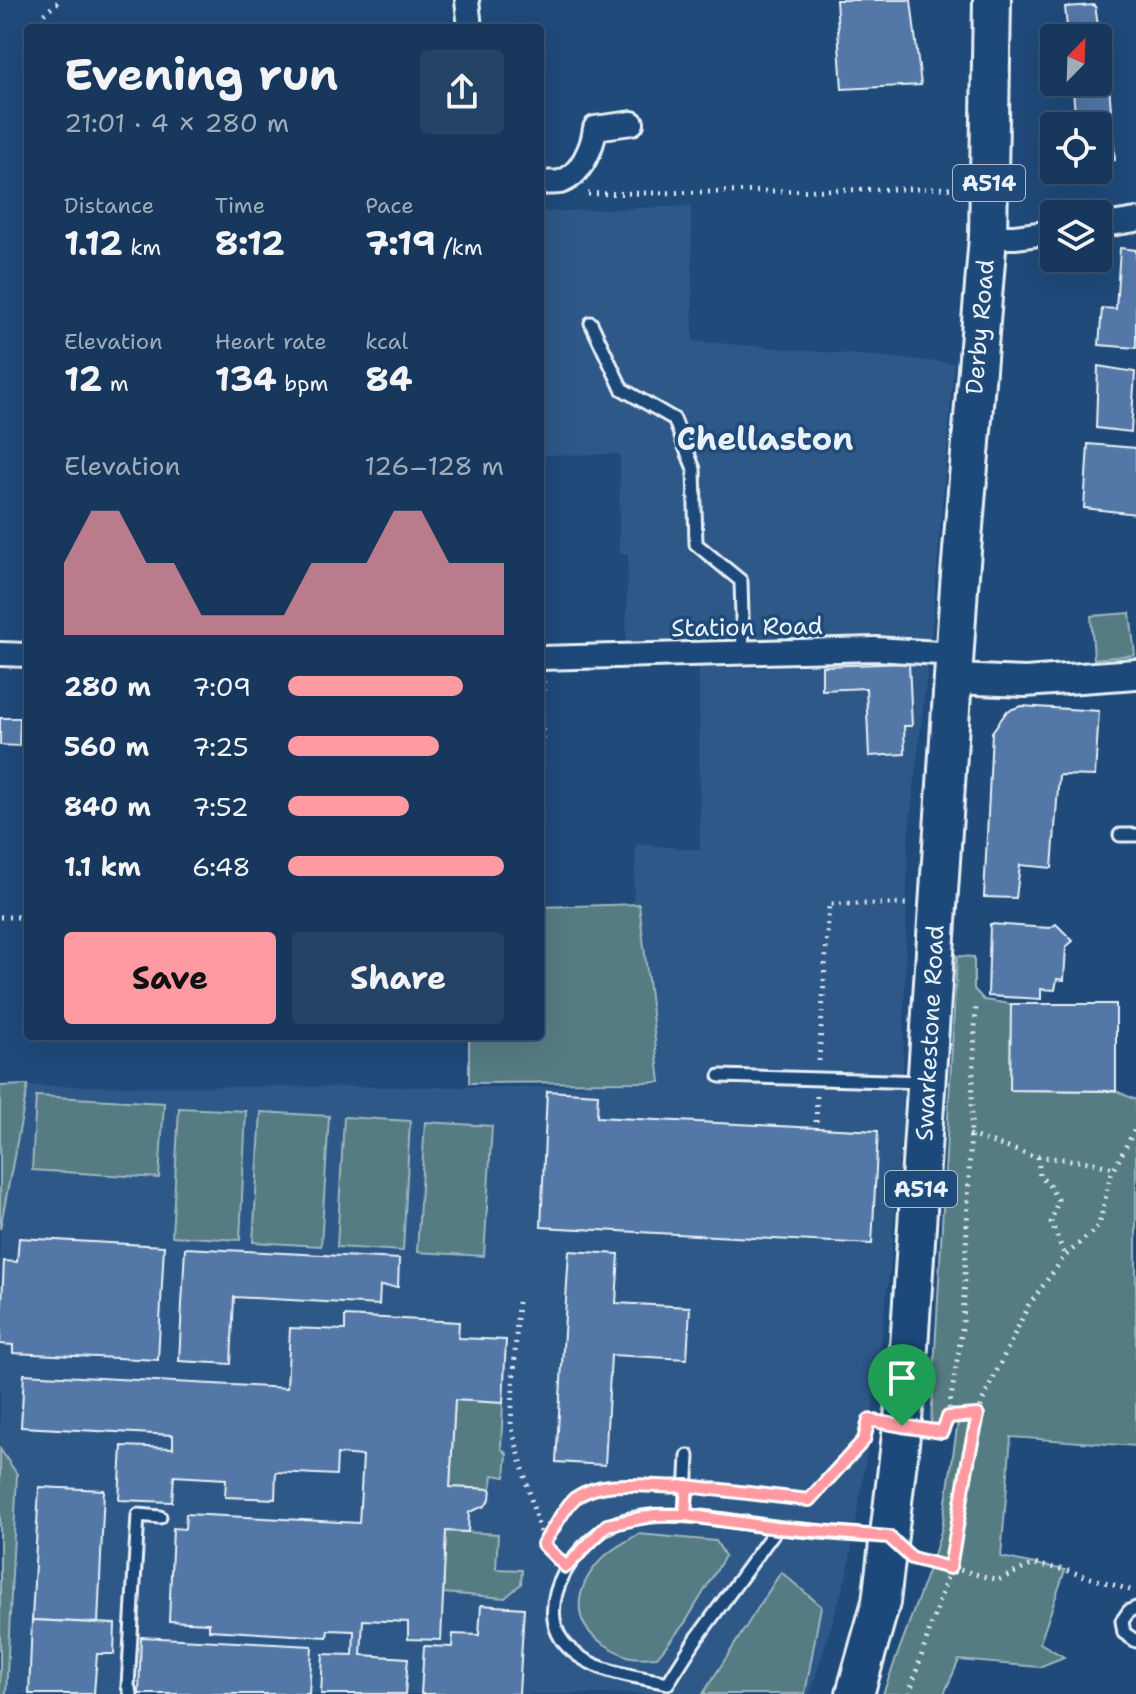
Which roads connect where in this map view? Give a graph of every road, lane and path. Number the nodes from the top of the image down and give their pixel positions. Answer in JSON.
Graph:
{"nodes":[{"id":1,"x":61,"y":0,"type":"edge"},
{"id":2,"x":467,"y":0,"type":"edge"},
{"id":3,"x":992,"y":0,"type":"edge"},
{"id":4,"x":41,"y":24,"type":"edge"},
{"id":5,"x":470,"y":24,"type":"edge"},
{"id":6,"x":632,"y":123,"type":"dead end"},
{"id":7,"x":551,"y":182,"type":"edge"},
{"id":8,"x":989,"y":187,"type":"junction"},
{"id":9,"x":1136,"y":220,"type":"edge"},
{"id":10,"x":1112,"y":224,"type":"edge"},
{"id":11,"x":1040,"y":234,"type":"edge"},
{"id":12,"x":988,"y":237,"type":"junction"},
{"id":13,"x":591,"y":323,"type":"dead end"},
{"id":14,"x":743,"y":653,"type":"junction"},
{"id":15,"x":0,"y":654,"type":"edge"},
{"id":16,"x":24,"y":655,"type":"edge"},
{"id":17,"x":544,"y":658,"type":"edge"},
{"id":18,"x":954,"y":666,"type":"junction"},
{"id":19,"x":1136,"y":674,"type":"edge"},
{"id":20,"x":1120,"y":835,"type":"dead end"},
{"id":21,"x":1136,"y":835,"type":"edge"},
{"id":22,"x":937,"y":904,"type":"junction"},
{"id":23,"x":0,"y":917,"type":"edge"},
{"id":24,"x":24,"y":917,"type":"edge"},
{"id":25,"x":976,"y":1005,"type":"dead end"},
{"id":26,"x":720,"y":1076,"type":"dead end"},
{"id":27,"x":818,"y":1079,"type":"junction"},
{"id":28,"x":928,"y":1082,"type":"junction"},
{"id":29,"x":816,"y":1122,"type":"dead end"},
{"id":30,"x":1136,"y":1127,"type":"edge"},
{"id":31,"x":969,"y":1135,"type":"junction"},
{"id":32,"x":1038,"y":1157,"type":"junction"},
{"id":33,"x":1114,"y":1168,"type":"junction"},
{"id":34,"x":1065,"y":1256,"type":"junction"},
{"id":35,"x":518,"y":1302,"type":"dead end"},
{"id":36,"x":978,"y":1415,"type":"junction"},
{"id":37,"x":948,"y":1417,"type":"junction"},
{"id":38,"x":902,"y":1426,"type":"junction"},
{"id":39,"x":688,"y":1456,"type":"dead end"},
{"id":40,"x":687,"y":1486,"type":"junction"},
{"id":41,"x":685,"y":1515,"type":"junction"},
{"id":42,"x":160,"y":1517,"type":"dead end"},
{"id":43,"x":777,"y":1528,"type":"junction"},
{"id":44,"x":889,"y":1537,"type":"junction"},
{"id":45,"x":543,"y":1544,"type":"junction"},
{"id":46,"x":566,"y":1567,"type":"junction"},
{"id":47,"x":950,"y":1568,"type":"junction"},
{"id":48,"x":1136,"y":1592,"type":"edge"},
{"id":49,"x":1136,"y":1608,"type":"edge"},
{"id":50,"x":1136,"y":1641,"type":"edge"},
{"id":51,"x":668,"y":1683,"type":"junction"},
{"id":52,"x":131,"y":1694,"type":"edge"},
{"id":53,"x":658,"y":1694,"type":"edge"},
{"id":54,"x":855,"y":1694,"type":"edge"},
{"id":55,"x":909,"y":1694,"type":"edge"}],
"edges":[{"from":1,"to":4,"type":"path"},
{"from":2,"to":5,"type":"street"},
{"from":3,"to":8,"type":"main road","name":"Derby Road","number":"A514"},
{"from":6,"to":7,"type":"street"},
{"from":7,"to":8,"type":"path"},
{"from":8,"to":12,"type":"main road","name":"Derby Road","number":"A514"},
{"from":9,"to":10,"type":"street"},
{"from":11,"to":12,"type":"street"},
{"from":12,"to":18,"type":"main road","name":"Derby Road","number":"A514"},
{"from":13,"to":14,"type":"lane"},
{"from":14,"to":17,"type":"street","name":"Station Road"},
{"from":14,"to":18,"type":"street","name":"Station Road"},
{"from":15,"to":16,"type":"street"},
{"from":18,"to":19,"type":"street"},
{"from":18,"to":22,"type":"main road","name":"Swarkestone Road","number":"A514"},
{"from":20,"to":21,"type":"lane"},
{"from":22,"to":27,"type":"path"},
{"from":22,"to":28,"type":"main road","name":"Swarkestone Road","number":"A514"},
{"from":23,"to":24,"type":"path"},
{"from":25,"to":31,"type":"path"},
{"from":26,"to":27,"type":"lane"},
{"from":27,"to":28,"type":"lane"},
{"from":27,"to":29,"type":"path"},
{"from":28,"to":38,"type":"main road","name":"Swarkestone Road","number":"A514"},
{"from":30,"to":33,"type":"path"},
{"from":31,"to":32,"type":"path"},
{"from":31,"to":37,"type":"path"},
{"from":32,"to":33,"type":"path"},
{"from":32,"to":34,"type":"path"},
{"from":33,"to":34,"type":"path"},
{"from":34,"to":36,"type":"path"},
{"from":35,"to":45,"type":"path"},
{"from":36,"to":37,"type":"path"},
{"from":36,"to":47,"type":"path"},
{"from":37,"to":38,"type":"path"},
{"from":38,"to":40,"type":"path"},
{"from":38,"to":44,"type":"main road","name":"Swarkestone Road","number":"A514"},
{"from":39,"to":40,"type":"lane"},
{"from":40,"to":41,"type":"lane"},
{"from":40,"to":45,"type":"path"},
{"from":41,"to":43,"type":"lane"},
{"from":41,"to":46,"type":"lane"},
{"from":42,"to":52,"type":"lane"},
{"from":43,"to":44,"type":"lane"},
{"from":43,"to":51,"type":"lane"},
{"from":44,"to":47,"type":"path"},
{"from":44,"to":54,"type":"main road","name":"Swarkestone Road","number":"A514"},
{"from":45,"to":46,"type":"path"},
{"from":46,"to":51,"type":"lane"},
{"from":47,"to":48,"type":"path"},
{"from":47,"to":55,"type":"path"},
{"from":49,"to":50,"type":"lane"},
{"from":51,"to":53,"type":"lane"}]}
